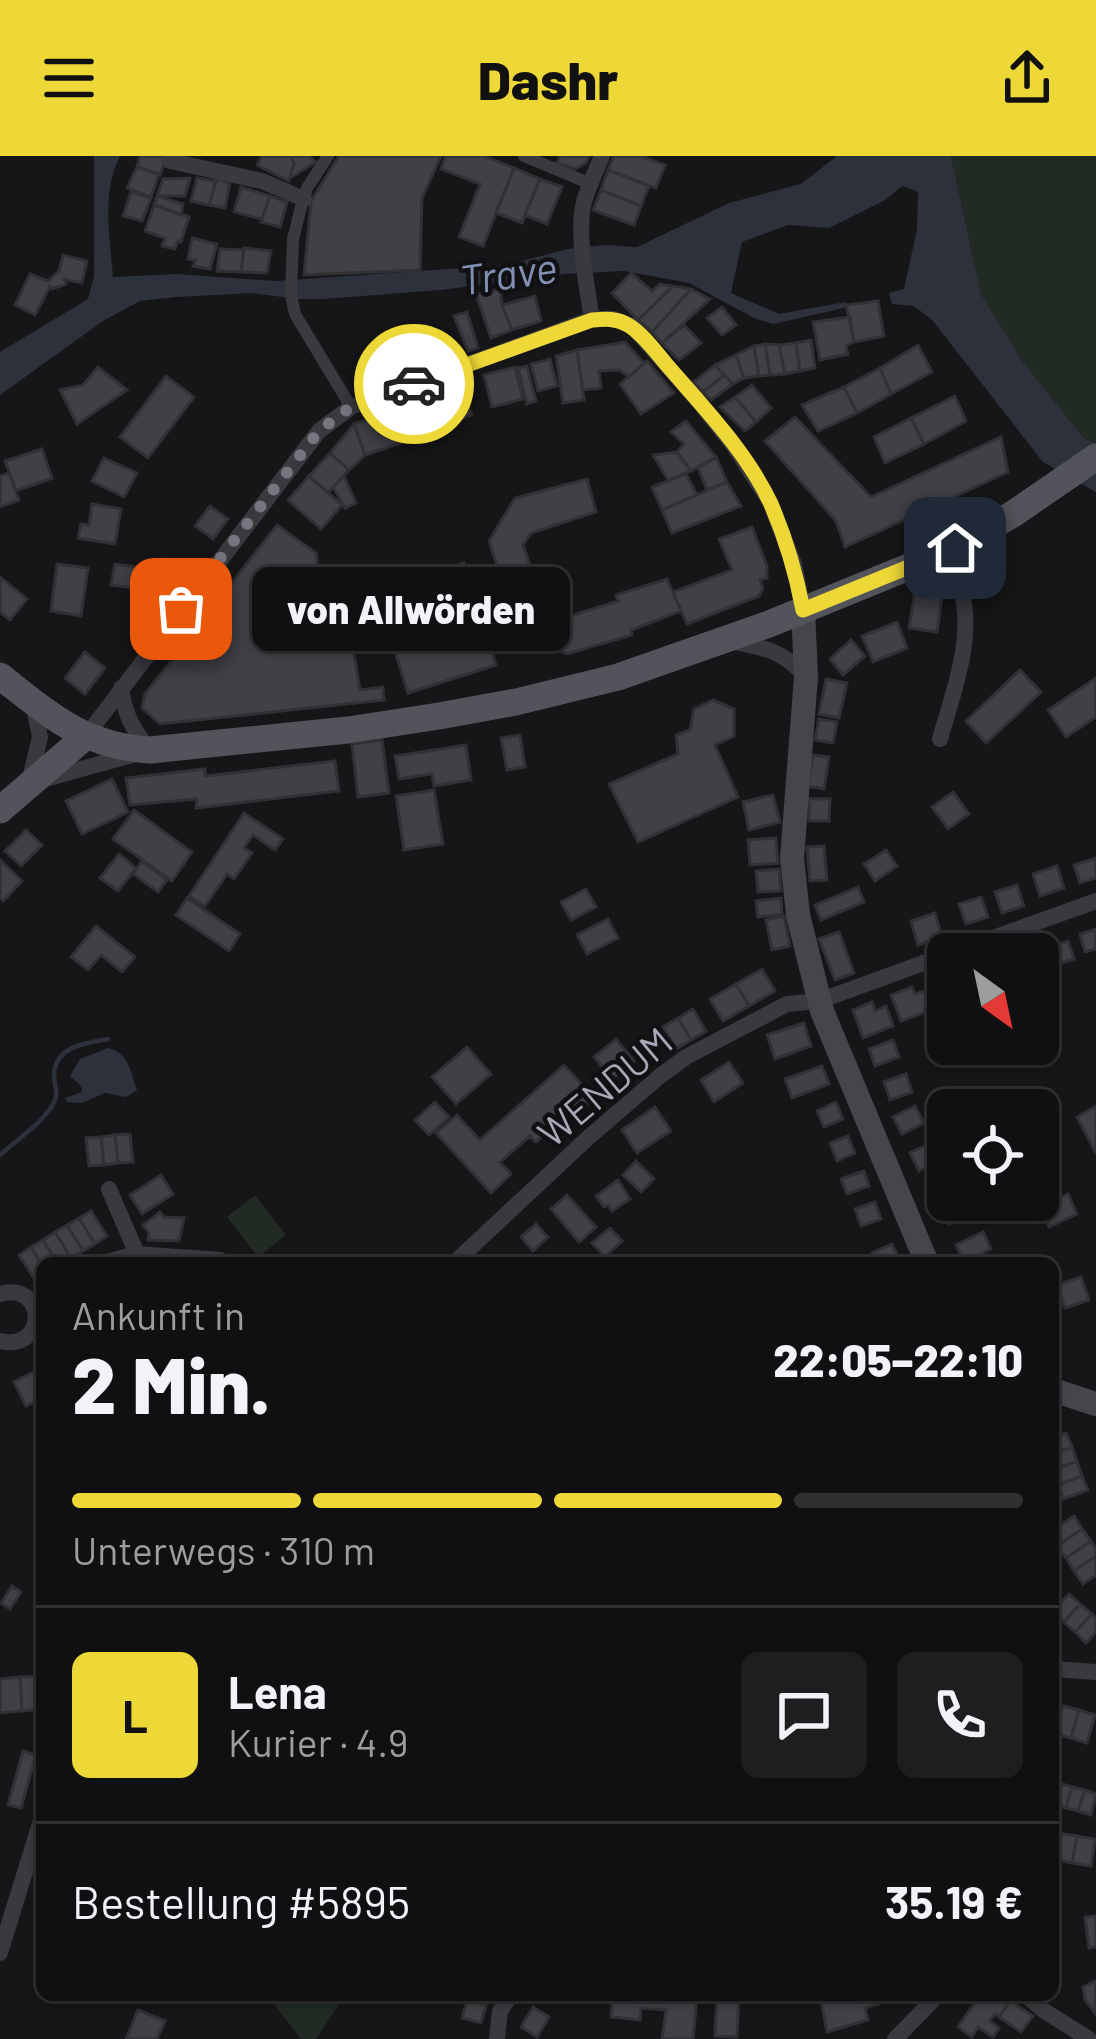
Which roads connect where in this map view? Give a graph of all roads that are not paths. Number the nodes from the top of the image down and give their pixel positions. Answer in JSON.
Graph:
{"nodes":[{"id":1,"x":328,"y":156,"type":"edge"},
{"id":2,"x":524,"y":156,"type":"edge"},
{"id":3,"x":602,"y":156,"type":"edge"},
{"id":4,"x":170,"y":161,"type":"dead end"},
{"id":5,"x":591,"y":184,"type":"junction"},
{"id":6,"x":304,"y":199,"type":"junction"},
{"id":7,"x":592,"y":320,"type":"junction"},
{"id":8,"x":351,"y":407,"type":"junction"},
{"id":9,"x":1096,"y":457,"type":"edge"},
{"id":10,"x":944,"y":552,"type":"junction"},
{"id":11,"x":803,"y":610,"type":"junction"},
{"id":12,"x":724,"y":640,"type":"junction"},
{"id":13,"x":0,"y":676,"type":"edge"},
{"id":14,"x":806,"y":677,"type":"junction"},
{"id":15,"x":121,"y":688,"type":"junction"},
{"id":16,"x":32,"y":702,"type":"junction"},
{"id":17,"x":86,"y":736,"type":"junction"},
{"id":18,"x":940,"y":739,"type":"dead end"},
{"id":19,"x":150,"y":750,"type":"junction"},
{"id":20,"x":29,"y":784,"type":"junction"},
{"id":21,"x":0,"y":810,"type":"edge"},
{"id":22,"x":1096,"y":901,"type":"edge"},
{"id":23,"x":1007,"y":933,"type":"edge"},
{"id":24,"x":927,"y":962,"type":"edge"},
{"id":25,"x":819,"y":1001,"type":"junction"},
{"id":26,"x":109,"y":1189,"type":"dead end"},
{"id":27,"x":137,"y":1254,"type":"junction"},
{"id":28,"x":126,"y":1257,"type":"edge"},
{"id":29,"x":178,"y":1257,"type":"edge"},
{"id":30,"x":460,"y":1257,"type":"edge"},
{"id":31,"x":925,"y":1257,"type":"edge"},
{"id":32,"x":0,"y":1294,"type":"edge"},
{"id":33,"x":36,"y":1303,"type":"edge"},
{"id":34,"x":36,"y":1318,"type":"edge"},
{"id":35,"x":0,"y":1341,"type":"edge"},
{"id":36,"x":1059,"y":1392,"type":"edge"},
{"id":37,"x":1096,"y":1404,"type":"edge"},
{"id":38,"x":1059,"y":1669,"type":"edge"},
{"id":39,"x":1096,"y":1672,"type":"edge"},
{"id":40,"x":36,"y":1836,"type":"edge"},
{"id":41,"x":0,"y":1952,"type":"edge"},
{"id":42,"x":507,"y":2001,"type":"edge"},
{"id":43,"x":932,"y":2001,"type":"edge"},
{"id":44,"x":1033,"y":2001,"type":"edge"},
{"id":45,"x":497,"y":2039,"type":"edge"},
{"id":46,"x":895,"y":2039,"type":"edge"},
{"id":47,"x":1090,"y":2039,"type":"edge"}],
"edges":[{"from":1,"to":6,"type":"street"},
{"from":2,"to":5,"type":"street"},
{"from":3,"to":5,"type":"street"},
{"from":4,"to":6,"type":"street"},
{"from":5,"to":7,"type":"street"},
{"from":6,"to":8,"type":"street"},
{"from":7,"to":8,"type":"street"},
{"from":7,"to":11,"type":"street"},
{"from":8,"to":15,"type":"street"},
{"from":9,"to":10,"type":"main road"},
{"from":10,"to":11,"type":"main road"},
{"from":10,"to":18,"type":"street"},
{"from":11,"to":12,"type":"main road"},
{"from":11,"to":14,"type":"main road"},
{"from":12,"to":14,"type":"street"},
{"from":12,"to":19,"type":"main road"},
{"from":13,"to":16,"type":"main road"},
{"from":14,"to":25,"type":"main road"},
{"from":15,"to":17,"type":"street"},
{"from":15,"to":19,"type":"street"},
{"from":16,"to":17,"type":"main road"},
{"from":16,"to":20,"type":"street"},
{"from":17,"to":19,"type":"main road"},
{"from":17,"to":20,"type":"main road"},
{"from":19,"to":20,"type":"street"},
{"from":20,"to":21,"type":"main road"},
{"from":22,"to":23,"type":"street","name":"WENDUM"},
{"from":24,"to":25,"type":"street","name":"WENDUM"},
{"from":25,"to":30,"type":"street","name":"WENDUM"},
{"from":25,"to":31,"type":"main road"},
{"from":26,"to":27,"type":"street"},
{"from":27,"to":28,"type":"street"},
{"from":27,"to":29,"type":"street"},
{"from":32,"to":33,"type":"street"},
{"from":34,"to":35,"type":"street"},
{"from":36,"to":37,"type":"main road"},
{"from":38,"to":39,"type":"street"},
{"from":40,"to":41,"type":"street"},
{"from":42,"to":45,"type":"street"},
{"from":43,"to":46,"type":"street"},
{"from":44,"to":47,"type":"street"}]}
